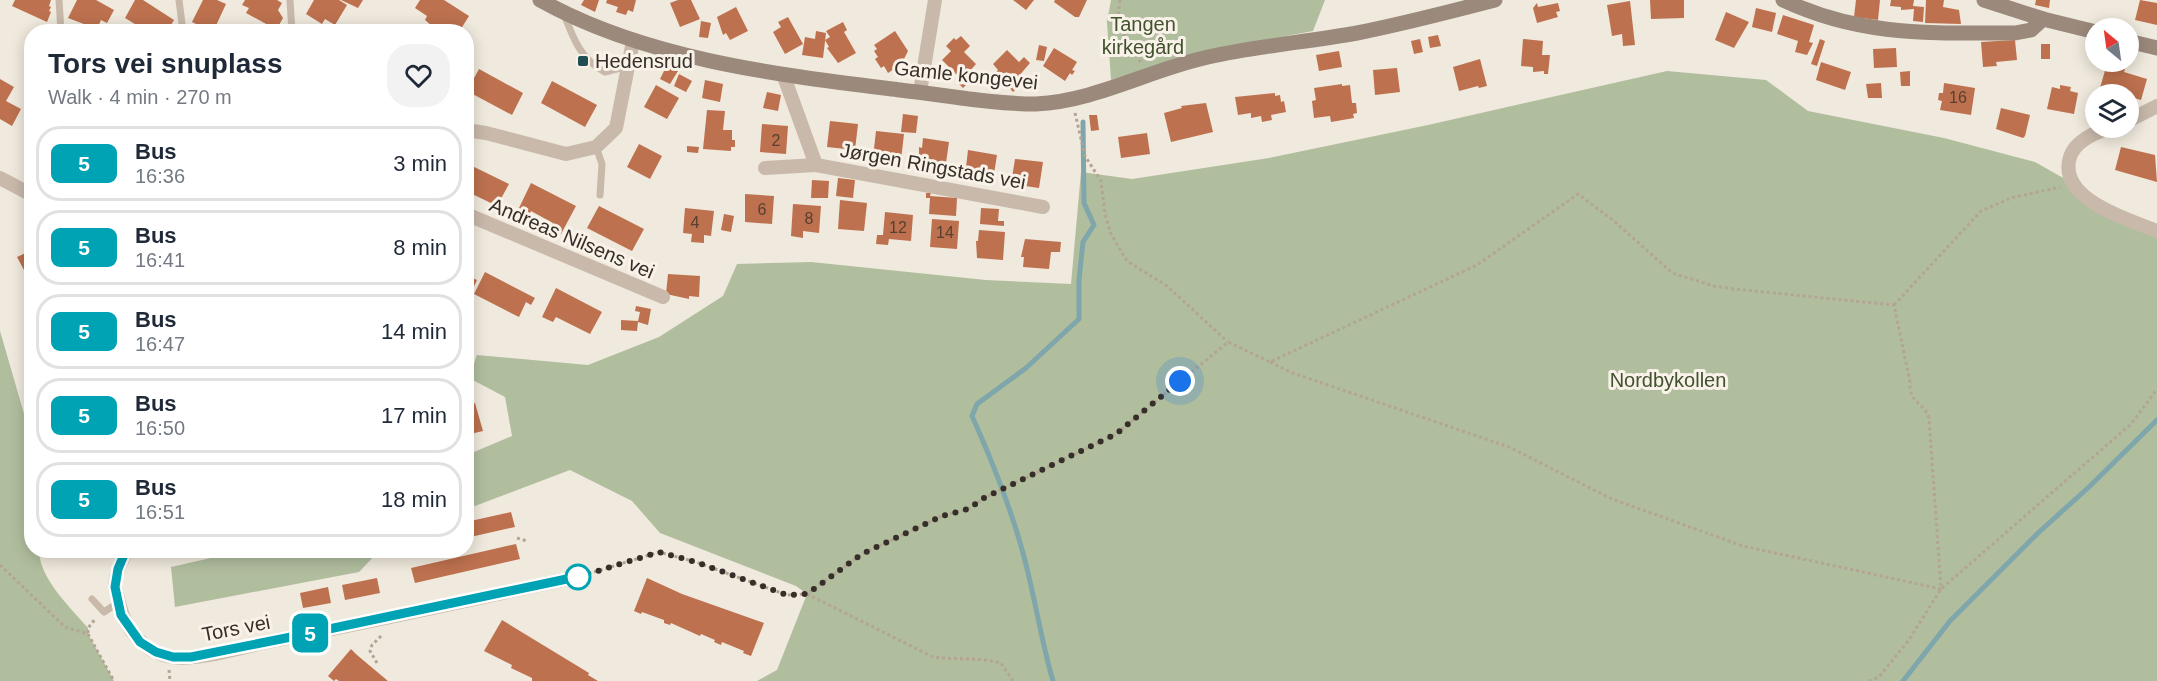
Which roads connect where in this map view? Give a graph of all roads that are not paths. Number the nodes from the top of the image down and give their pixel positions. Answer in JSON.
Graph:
{"nodes":[{"id":1,"x":59,"y":0,"type":"edge"},
{"id":2,"x":179,"y":0,"type":"edge"},
{"id":3,"x":290,"y":0,"type":"edge"},
{"id":4,"x":540,"y":0,"type":"edge"},
{"id":5,"x":935,"y":0,"type":"edge"},
{"id":6,"x":1495,"y":0,"type":"edge"},
{"id":7,"x":1783,"y":0,"type":"edge"},
{"id":8,"x":1984,"y":0,"type":"edge"},
{"id":9,"x":564,"y":14,"type":"junction"},
{"id":10,"x":2043,"y":19,"type":"junction"},
{"id":11,"x":60,"y":24,"type":"edge"},
{"id":12,"x":182,"y":24,"type":"edge"},
{"id":13,"x":292,"y":24,"type":"edge"},
{"id":14,"x":2085,"y":29,"type":"edge"},
{"id":15,"x":633,"y":41,"type":"junction"},
{"id":16,"x":2139,"y":44,"type":"edge"},
{"id":17,"x":2157,"y":48,"type":"edge"},
{"id":18,"x":627,"y":66,"type":"junction"},
{"id":19,"x":783,"y":74,"type":"junction"},
{"id":20,"x":920,"y":92,"type":"junction"},
{"id":21,"x":2157,"y":106,"type":"edge"},
{"id":22,"x":2139,"y":115,"type":"edge"},
{"id":23,"x":474,"y":131,"type":"edge"},
{"id":24,"x":2088,"y":138,"type":"edge"},
{"id":25,"x":596,"y":147,"type":"junction"},
{"id":26,"x":816,"y":165,"type":"junction"},
{"id":27,"x":765,"y":168,"type":"dead end"},
{"id":28,"x":0,"y":178,"type":"edge"},
{"id":29,"x":24,"y":191,"type":"edge"},
{"id":30,"x":600,"y":195,"type":"dead end"},
{"id":31,"x":1043,"y":207,"type":"dead end"},
{"id":32,"x":474,"y":217,"type":"edge"},
{"id":33,"x":2157,"y":231,"type":"edge"},
{"id":34,"x":663,"y":297,"type":"dead end"},
{"id":35,"x":123,"y":558,"type":"edge"},
{"id":36,"x":581,"y":576,"type":"road end"},
{"id":37,"x":92,"y":599,"type":"dead end"},
{"id":38,"x":119,"y":602,"type":"junction"}],
"edges":[{"from":1,"to":11,"type":"lane"},
{"from":2,"to":12,"type":"lane"},
{"from":3,"to":13,"type":"lane"},
{"from":4,"to":9,"type":"main road","name":"Gamle kongevei"},
{"from":5,"to":20,"type":"street"},
{"from":6,"to":20,"type":"main road","name":"Gamle kongevei"},
{"from":7,"to":10,"type":"main road"},
{"from":8,"to":10,"type":"main road"},
{"from":9,"to":15,"type":"main road","name":"Gamle kongevei"},
{"from":9,"to":18,"type":"lane"},
{"from":10,"to":14,"type":"main road"},
{"from":15,"to":18,"type":"street"},
{"from":15,"to":19,"type":"main road","name":"Gamle kongevei"},
{"from":16,"to":17,"type":"main road"},
{"from":18,"to":25,"type":"street"},
{"from":19,"to":20,"type":"main road","name":"Gamle kongevei"},
{"from":19,"to":26,"type":"street","name":"Jørgen Ringstads vei"},
{"from":21,"to":22,"type":"street"},
{"from":23,"to":25,"type":"street"},
{"from":24,"to":33,"type":"street"},
{"from":25,"to":30,"type":"lane"},
{"from":26,"to":27,"type":"street","name":"Jørgen Ringstads vei"},
{"from":26,"to":31,"type":"street","name":"Jørgen Ringstads vei"},
{"from":28,"to":29,"type":"street"},
{"from":32,"to":34,"type":"street","name":"Andreas Nilsens vei"},
{"from":35,"to":38,"type":"street","name":"Tors vei"},
{"from":36,"to":38,"type":"street","name":"Tors vei"},
{"from":37,"to":38,"type":"lane"}]}
